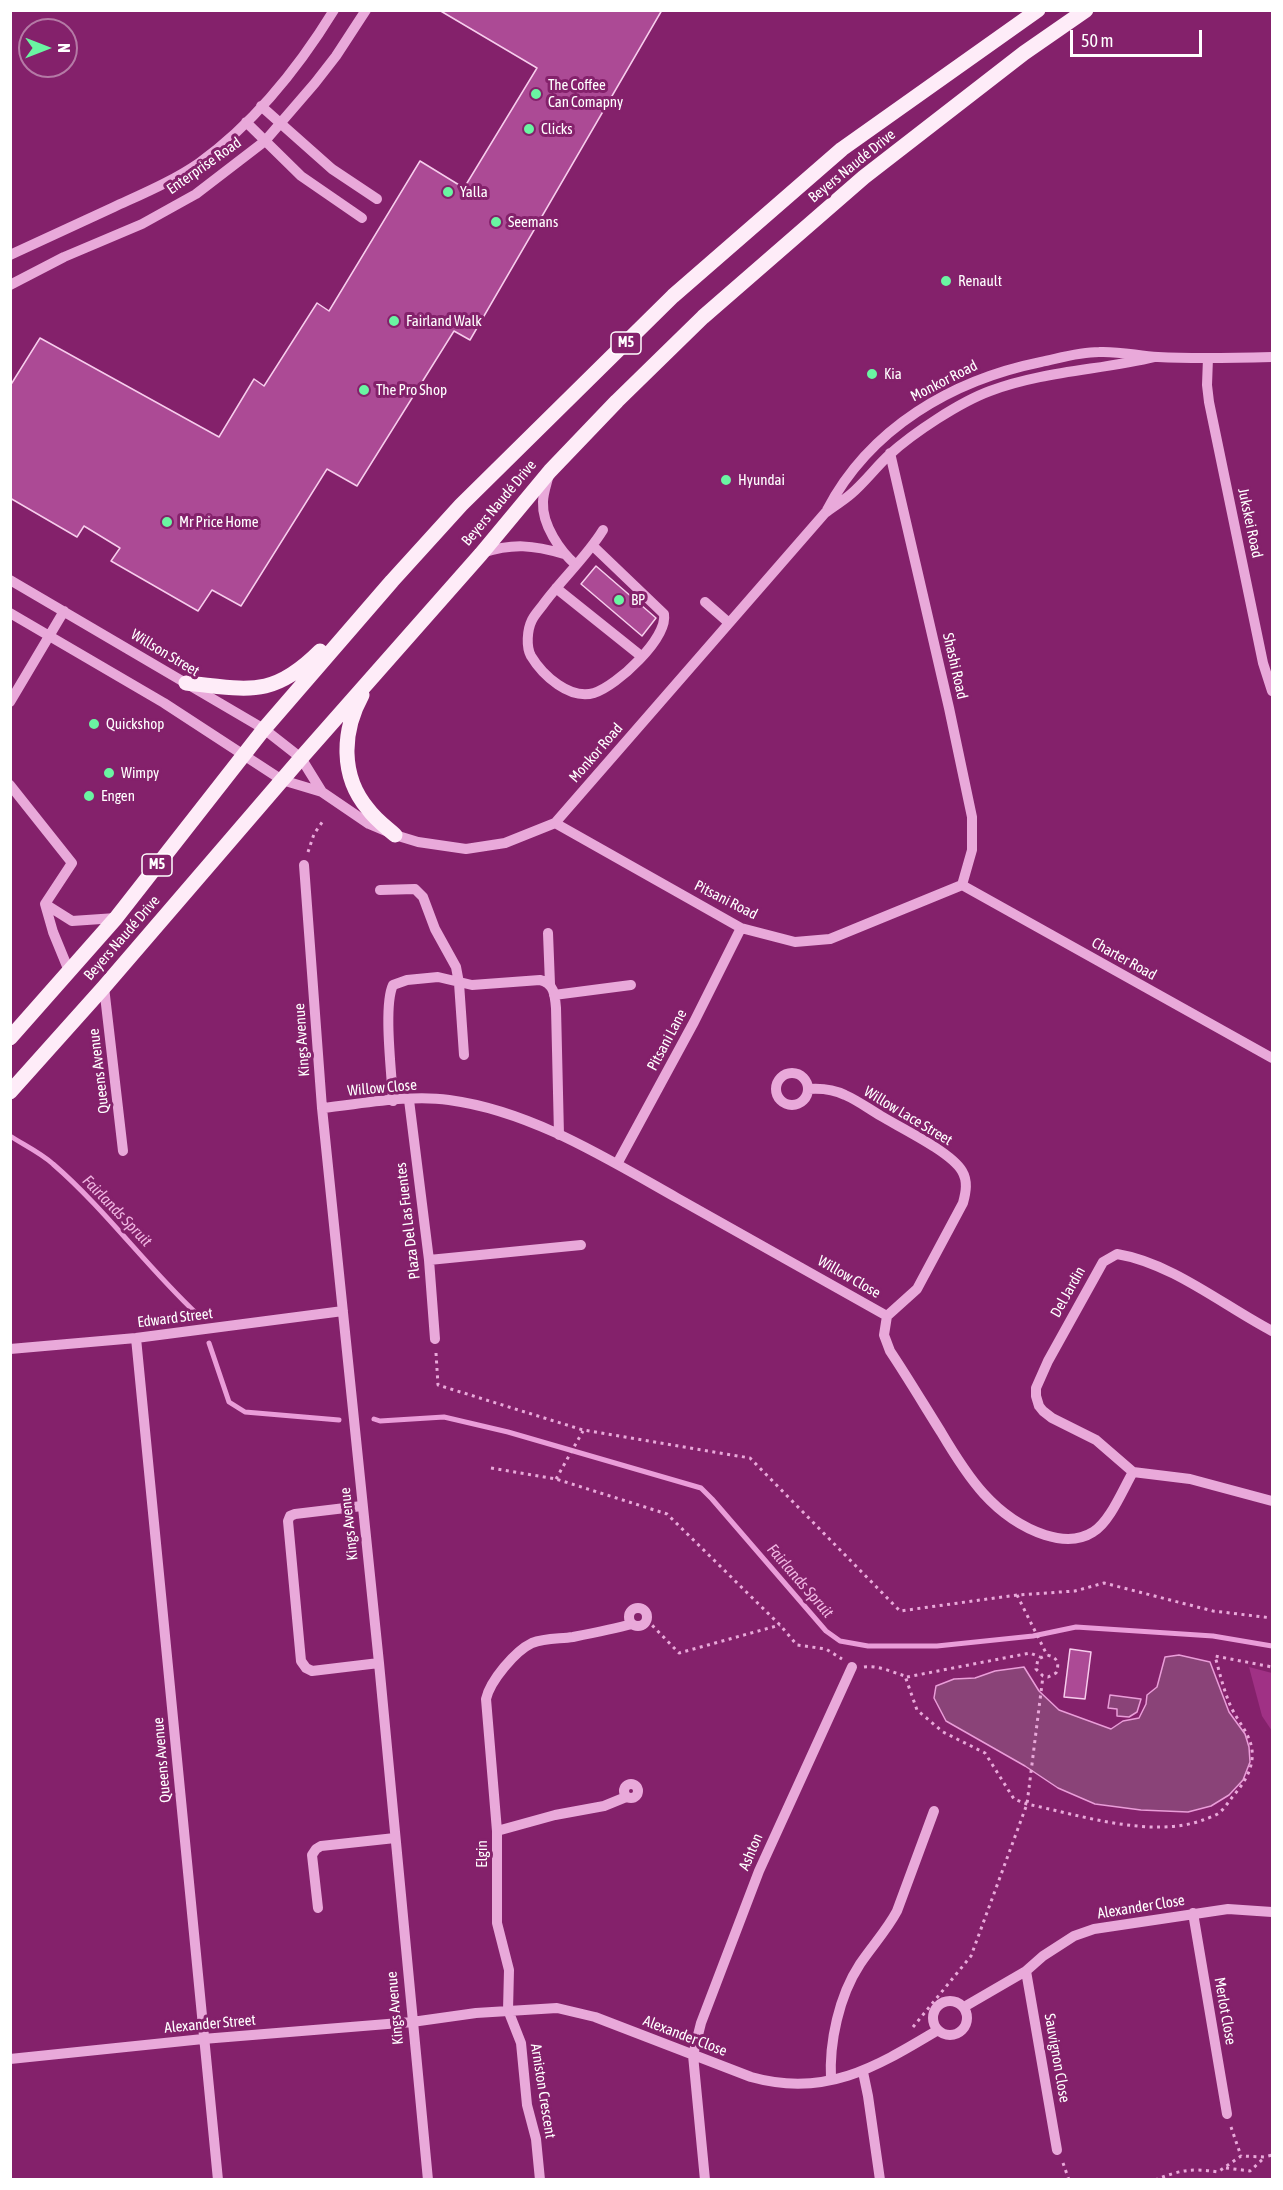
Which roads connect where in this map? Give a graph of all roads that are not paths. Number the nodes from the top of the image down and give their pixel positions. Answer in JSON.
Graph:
{"nodes":[{"id":1,"x":334,"y":10,"type":"edge"},
{"id":2,"x":366,"y":10,"type":"edge"},
{"id":3,"x":1038,"y":10,"type":"edge"},
{"id":4,"x":1086,"y":10,"type":"edge"},
{"id":5,"x":261,"y":106,"type":"junction"},
{"id":6,"x":246,"y":122,"type":"junction"},
{"id":7,"x":282,"y":124,"type":"junction"},
{"id":8,"x":265,"y":141,"type":"junction"},
{"id":9,"x":377,"y":199,"type":"dead end"},
{"id":10,"x":362,"y":218,"type":"dead end"},
{"id":11,"x":10,"y":255,"type":"edge"},
{"id":12,"x":10,"y":285,"type":"edge"},
{"id":13,"x":1155,"y":357,"type":"junction"},
{"id":14,"x":1272,"y":357,"type":"edge"},
{"id":15,"x":1208,"y":358,"type":"junction"},
{"id":16,"x":890,"y":453,"type":"junction"},
{"id":17,"x":550,"y":471,"type":"junction"},
{"id":18,"x":825,"y":513,"type":"junction"},
{"id":19,"x":603,"y":530,"type":"dead end"},
{"id":20,"x":593,"y":546,"type":"junction"},
{"id":21,"x":481,"y":554,"type":"junction"},
{"id":22,"x":564,"y":554,"type":"junction"},
{"id":23,"x":576,"y":565,"type":"junction"},
{"id":24,"x":10,"y":580,"type":"edge"},
{"id":25,"x":392,"y":580,"type":"junction"},
{"id":26,"x":556,"y":588,"type":"junction"},
{"id":27,"x":705,"y":603,"type":"dead end"},
{"id":28,"x":64,"y":611,"type":"junction"},
{"id":29,"x":10,"y":613,"type":"edge"},
{"id":30,"x":729,"y":623,"type":"junction"},
{"id":31,"x":48,"y":636,"type":"junction"},
{"id":32,"x":641,"y":656,"type":"junction"},
{"id":33,"x":373,"y":677,"type":"junction"},
{"id":34,"x":186,"y":683,"type":"junction"},
{"id":35,"x":1272,"y":692,"type":"edge"},
{"id":36,"x":10,"y":702,"type":"edge"},
{"id":37,"x":264,"y":729,"type":"junction"},
{"id":38,"x":242,"y":756,"type":"junction"},
{"id":39,"x":301,"y":758,"type":"junction"},
{"id":40,"x":282,"y":780,"type":"junction"},
{"id":41,"x":10,"y":784,"type":"edge"},
{"id":42,"x":322,"y":792,"type":"junction"},
{"id":43,"x":555,"y":823,"type":"junction"},
{"id":44,"x":395,"y":835,"type":"junction"},
{"id":45,"x":304,"y":865,"type":"road end"},
{"id":46,"x":962,"y":885,"type":"junction"},
{"id":47,"x":380,"y":890,"type":"dead end"},
{"id":48,"x":45,"y":904,"type":"junction"},
{"id":49,"x":116,"y":918,"type":"junction"},
{"id":50,"x":741,"y":928,"type":"junction"},
{"id":51,"x":548,"y":933,"type":"dead end"},
{"id":52,"x":69,"y":971,"type":"junction"},
{"id":53,"x":459,"y":983,"type":"junction"},
{"id":54,"x":631,"y":986,"type":"dead end"},
{"id":55,"x":104,"y":987,"type":"junction"},
{"id":56,"x":552,"y":989,"type":"junction"},
{"id":57,"x":10,"y":1038,"type":"edge"},
{"id":58,"x":464,"y":1055,"type":"dead end"},
{"id":59,"x":1272,"y":1058,"type":"edge"},
{"id":60,"x":808,"y":1089,"type":"dead end"},
{"id":61,"x":10,"y":1092,"type":"edge"},
{"id":62,"x":409,"y":1100,"type":"junction"},
{"id":63,"x":393,"y":1101,"type":"junction"},
{"id":64,"x":322,"y":1108,"type":"junction"},
{"id":65,"x":560,"y":1135,"type":"junction"},
{"id":66,"x":123,"y":1151,"type":"dead end"},
{"id":67,"x":617,"y":1164,"type":"junction"},
{"id":68,"x":581,"y":1245,"type":"dead end"},
{"id":69,"x":429,"y":1260,"type":"junction"},
{"id":70,"x":343,"y":1311,"type":"junction"},
{"id":71,"x":887,"y":1316,"type":"junction"},
{"id":72,"x":1272,"y":1331,"type":"edge"},
{"id":73,"x":136,"y":1338,"type":"junction"},
{"id":74,"x":435,"y":1339,"type":"road end"},
{"id":75,"x":10,"y":1349,"type":"edge"},
{"id":76,"x":1133,"y":1472,"type":"junction"},
{"id":77,"x":1272,"y":1501,"type":"edge"},
{"id":78,"x":362,"y":1506,"type":"junction"},
{"id":79,"x":632,"y":1624,"type":"junction"},
{"id":80,"x":378,"y":1663,"type":"junction"},
{"id":81,"x":852,"y":1667,"type":"road end"},
{"id":82,"x":626,"y":1797,"type":"dead end"},
{"id":83,"x":934,"y":1811,"type":"dead end"},
{"id":84,"x":497,"y":1831,"type":"junction"},
{"id":85,"x":395,"y":1838,"type":"junction"},
{"id":86,"x":318,"y":1908,"type":"dead end"},
{"id":87,"x":1272,"y":1912,"type":"edge"},
{"id":88,"x":1193,"y":1913,"type":"junction"},
{"id":89,"x":1026,"y":1971,"type":"junction"},
{"id":90,"x":964,"y":2007,"type":"junction"},
{"id":91,"x":508,"y":2010,"type":"junction"},
{"id":92,"x":412,"y":2022,"type":"junction"},
{"id":93,"x":938,"y":2030,"type":"junction"},
{"id":94,"x":204,"y":2039,"type":"junction"},
{"id":95,"x":693,"y":2055,"type":"junction"},
{"id":96,"x":10,"y":2059,"type":"edge"},
{"id":97,"x":863,"y":2072,"type":"junction"},
{"id":98,"x":831,"y":2080,"type":"junction"},
{"id":99,"x":1227,"y":2114,"type":"road end"},
{"id":100,"x":1057,"y":2150,"type":"road end"},
{"id":101,"x":218,"y":2180,"type":"edge"},
{"id":102,"x":428,"y":2180,"type":"edge"},
{"id":103,"x":540,"y":2180,"type":"edge"},
{"id":104,"x":705,"y":2180,"type":"edge"},
{"id":105,"x":880,"y":2180,"type":"edge"}],
"edges":[{"from":1,"to":5,"type":"street","name":"Enterprise Road"},
{"from":2,"to":7,"type":"street","name":"Enterprise Road"},
{"from":3,"to":25,"type":"main road","name":"Beyers Naudé Drive","number":"M5"},
{"from":4,"to":17,"type":"main road","name":"Beyers Naudé Drive","number":"M5"},
{"from":5,"to":6,"type":"street","name":"Enterprise Road"},
{"from":5,"to":7,"type":"street"},
{"from":6,"to":8,"type":"street"},
{"from":6,"to":11,"type":"street","name":"Enterprise Road"},
{"from":7,"to":8,"type":"street","name":"Enterprise Road"},
{"from":7,"to":9,"type":"street"},
{"from":8,"to":10,"type":"street"},
{"from":8,"to":12,"type":"street","name":"Enterprise Road"},
{"from":13,"to":15,"type":"street","name":"Monkor Road"},
{"from":13,"to":16,"type":"street","name":"Monkor Road"},
{"from":13,"to":18,"type":"street","name":"Monkor Road"},
{"from":14,"to":15,"type":"street","name":"Monkor Road"},
{"from":15,"to":35,"type":"street","name":"Jukskei Road"},
{"from":16,"to":18,"type":"street","name":"Monkor Road"},
{"from":16,"to":46,"type":"street","name":"Shashi Road"},
{"from":17,"to":21,"type":"main road","name":"Beyers Naudé Drive","number":"M5"},
{"from":17,"to":22,"type":"street"},
{"from":18,"to":30,"type":"street","name":"Monkor Road"},
{"from":19,"to":20,"type":"street"},
{"from":20,"to":23,"type":"street"},
{"from":20,"to":32,"type":"street"},
{"from":21,"to":22,"type":"street"},
{"from":21,"to":33,"type":"main road","name":"Beyers Naudé Drive","number":"M5"},
{"from":22,"to":23,"type":"street"},
{"from":23,"to":26,"type":"street"},
{"from":24,"to":28,"type":"street","name":"Willson Street"},
{"from":25,"to":34,"type":"main road"},
{"from":25,"to":37,"type":"main road","name":"Beyers Naudé Drive","number":"M5"},
{"from":26,"to":32,"type":"street"},
{"from":26,"to":32,"type":"street"},
{"from":27,"to":30,"type":"street"},
{"from":28,"to":31,"type":"street"},
{"from":28,"to":34,"type":"street","name":"Willson Street"},
{"from":29,"to":31,"type":"street"},
{"from":30,"to":43,"type":"street","name":"Monkor Road"},
{"from":31,"to":36,"type":"street"},
{"from":31,"to":38,"type":"street"},
{"from":33,"to":39,"type":"main road","name":"Beyers Naudé Drive","number":"M5"},
{"from":33,"to":44,"type":"main road"},
{"from":34,"to":37,"type":"street","name":"Willson Street"},
{"from":37,"to":38,"type":"main road","name":"Beyers Naudé Drive","number":"M5"},
{"from":37,"to":39,"type":"street","name":"Willson Street"},
{"from":38,"to":40,"type":"street"},
{"from":38,"to":49,"type":"main road","name":"Beyers Naudé Drive","number":"M5"},
{"from":39,"to":40,"type":"main road","name":"Beyers Naudé Drive","number":"M5"},
{"from":39,"to":42,"type":"street","name":"Monkor Road"},
{"from":40,"to":42,"type":"street","name":"Monkor Road"},
{"from":40,"to":55,"type":"main road","name":"Beyers Naudé Drive","number":"M5"},
{"from":41,"to":48,"type":"street"},
{"from":42,"to":44,"type":"street","name":"Monkor Road"},
{"from":43,"to":44,"type":"street","name":"Monkor Road"},
{"from":43,"to":50,"type":"street","name":"Pitsani Road"},
{"from":45,"to":64,"type":"street","name":"Kings Avenue"},
{"from":46,"to":50,"type":"street","name":"Pitsani Road"},
{"from":46,"to":59,"type":"street","name":"Charter Road"},
{"from":47,"to":53,"type":"street"},
{"from":48,"to":49,"type":"street"},
{"from":48,"to":52,"type":"street"},
{"from":49,"to":52,"type":"main road","name":"Beyers Naudé Drive","number":"M5"},
{"from":50,"to":67,"type":"street","name":"Pitsani Lane"},
{"from":51,"to":56,"type":"street"},
{"from":52,"to":57,"type":"main road","name":"Beyers Naudé Drive","number":"M5"},
{"from":53,"to":56,"type":"street"},
{"from":53,"to":58,"type":"street"},
{"from":53,"to":63,"type":"street"},
{"from":54,"to":56,"type":"street"},
{"from":55,"to":61,"type":"main road","name":"Beyers Naudé Drive","number":"M5"},
{"from":55,"to":66,"type":"street","name":"Queens Avenue"},
{"from":56,"to":65,"type":"street"},
{"from":60,"to":71,"type":"street","name":"Willow Lace Street"},
{"from":62,"to":63,"type":"street","name":"Willow Close"},
{"from":62,"to":65,"type":"street","name":"Willow Close"},
{"from":62,"to":69,"type":"street","name":"Plaza Del Las Fuentes"},
{"from":63,"to":64,"type":"street","name":"Willow Close"},
{"from":64,"to":70,"type":"street","name":"Kings Avenue"},
{"from":65,"to":67,"type":"street","name":"Willow Close"},
{"from":67,"to":71,"type":"street","name":"Willow Close"},
{"from":68,"to":69,"type":"street"},
{"from":69,"to":74,"type":"street","name":"Plaza Del Las Fuentes"},
{"from":70,"to":73,"type":"street","name":"Edward Street"},
{"from":70,"to":78,"type":"street","name":"Kings Avenue"},
{"from":71,"to":76,"type":"street","name":"Willow Close"},
{"from":72,"to":76,"type":"street","name":"Del Jardin"},
{"from":73,"to":75,"type":"street","name":"Edward Street"},
{"from":73,"to":94,"type":"street","name":"Queens Avenue"},
{"from":76,"to":77,"type":"street"},
{"from":78,"to":80,"type":"street","name":"Kings Avenue"},
{"from":78,"to":80,"type":"street"},
{"from":79,"to":79,"type":"street"},
{"from":79,"to":84,"type":"street"},
{"from":80,"to":85,"type":"street","name":"Kings Avenue"},
{"from":81,"to":95,"type":"street","name":"Ashton"},
{"from":82,"to":84,"type":"street","name":"Elgin"},
{"from":83,"to":98,"type":"street"},
{"from":84,"to":91,"type":"street","name":"Elgin"},
{"from":85,"to":86,"type":"street"},
{"from":85,"to":92,"type":"street","name":"Kings Avenue"},
{"from":87,"to":88,"type":"street","name":"Alexander Close"},
{"from":88,"to":89,"type":"street","name":"Alexander Close"},
{"from":88,"to":99,"type":"street","name":"Merlot Close"},
{"from":89,"to":90,"type":"street","name":"Alexander Close"},
{"from":89,"to":100,"type":"street","name":"Sauvignon Close"},
{"from":90,"to":93,"type":"street"},
{"from":90,"to":93,"type":"street"},
{"from":91,"to":92,"type":"street","name":"Alexander Close"},
{"from":91,"to":95,"type":"street","name":"Alexander Close"},
{"from":91,"to":103,"type":"street","name":"Arniston Crescent"},
{"from":92,"to":94,"type":"street","name":"Alexander Street"},
{"from":92,"to":102,"type":"street","name":"Kings Avenue"},
{"from":93,"to":97,"type":"street","name":"Alexander Close"},
{"from":94,"to":96,"type":"street","name":"Alexander Street"},
{"from":94,"to":101,"type":"street","name":"Queens Avenue"},
{"from":95,"to":98,"type":"street","name":"Alexander Close"},
{"from":95,"to":104,"type":"street"},
{"from":97,"to":98,"type":"street","name":"Alexander Close"},
{"from":97,"to":105,"type":"street"}]}
